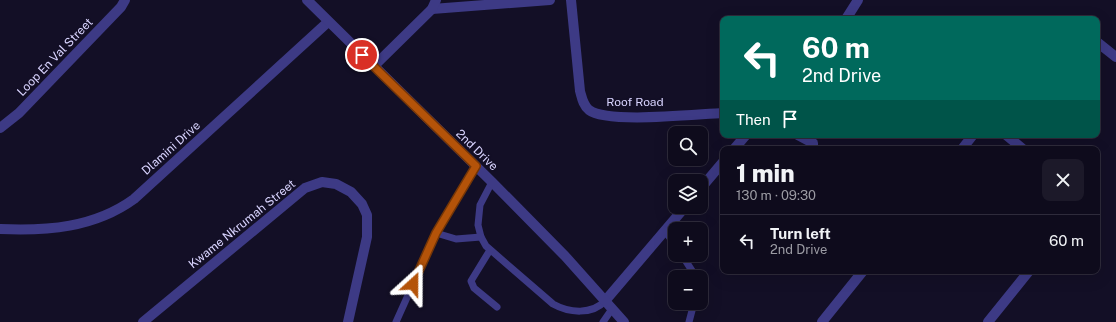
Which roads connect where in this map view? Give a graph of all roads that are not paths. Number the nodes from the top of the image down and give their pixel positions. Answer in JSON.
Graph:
{"nodes":[{"id":1,"x":125,"y":0,"type":"edge"},
{"id":2,"x":307,"y":0,"type":"edge"},
{"id":3,"x":550,"y":0,"type":"edge"},
{"id":4,"x":571,"y":0,"type":"edge"},
{"id":5,"x":858,"y":0,"type":"edge"},
{"id":6,"x":434,"y":4,"type":"edge"},
{"id":7,"x":848,"y":16,"type":"edge"},
{"id":8,"x":328,"y":22,"type":"junction"},
{"id":9,"x":1100,"y":44,"type":"edge"},
{"id":10,"x":1116,"y":57,"type":"edge"},
{"id":11,"x":374,"y":66,"type":"junction"},
{"id":12,"x":720,"y":113,"type":"edge"},
{"id":13,"x":0,"y":128,"type":"edge"},
{"id":14,"x":743,"y":138,"type":"edge"},
{"id":15,"x":804,"y":138,"type":"edge"},
{"id":16,"x":971,"y":138,"type":"edge"},
{"id":17,"x":1010,"y":138,"type":"edge"},
{"id":18,"x":737,"y":146,"type":"edge"},
{"id":19,"x":814,"y":146,"type":"edge"},
{"id":20,"x":964,"y":146,"type":"edge"},
{"id":21,"x":1019,"y":146,"type":"edge"},
{"id":22,"x":476,"y":166,"type":"junction"},
{"id":23,"x":720,"y":166,"type":"edge"},
{"id":24,"x":708,"y":180,"type":"edge"},
{"id":25,"x":492,"y":182,"type":"junction"},
{"id":26,"x":679,"y":214,"type":"edge"},
{"id":27,"x":0,"y":229,"type":"edge"},
{"id":28,"x":665,"y":231,"type":"junction"},
{"id":29,"x":436,"y":233,"type":"junction"},
{"id":30,"x":668,"y":235,"type":"edge"},
{"id":31,"x":481,"y":237,"type":"junction"},
{"id":32,"x":490,"y":250,"type":"junction"},
{"id":33,"x":861,"y":274,"type":"edge"},
{"id":34,"x":1027,"y":274,"type":"edge"},
{"id":35,"x":605,"y":301,"type":"junction"},
{"id":36,"x":497,"y":307,"type":"dead end"},
{"id":37,"x":612,"y":309,"type":"junction"},
{"id":38,"x":692,"y":310,"type":"edge"},
{"id":39,"x":143,"y":322,"type":"edge"},
{"id":40,"x":348,"y":322,"type":"edge"},
{"id":41,"x":396,"y":322,"type":"edge"},
{"id":42,"x":603,"y":322,"type":"edge"},
{"id":43,"x":624,"y":322,"type":"edge"},
{"id":44,"x":689,"y":322,"type":"edge"},
{"id":45,"x":822,"y":322,"type":"edge"},
{"id":46,"x":988,"y":322,"type":"edge"}],
"edges":[{"from":1,"to":13,"type":"street","name":"Loop En Val Street"},
{"from":2,"to":8,"type":"street","name":"2nd Drive"},
{"from":3,"to":6,"type":"street"},
{"from":4,"to":12,"type":"street","name":"Roof Road"},
{"from":5,"to":7,"type":"street"},
{"from":6,"to":11,"type":"street"},
{"from":8,"to":11,"type":"street","name":"2nd Drive"},
{"from":8,"to":27,"type":"street","name":"Dlamini Drive"},
{"from":9,"to":10,"type":"street"},
{"from":11,"to":22,"type":"street","name":"2nd Drive"},
{"from":14,"to":18,"type":"street"},
{"from":15,"to":19,"type":"street"},
{"from":16,"to":20,"type":"street"},
{"from":17,"to":21,"type":"street"},
{"from":22,"to":25,"type":"street","name":"2nd Drive"},
{"from":22,"to":29,"type":"lane"},
{"from":23,"to":24,"type":"street"},
{"from":25,"to":31,"type":"lane"},
{"from":25,"to":35,"type":"street","name":"2nd Drive"},
{"from":26,"to":28,"type":"street"},
{"from":28,"to":30,"type":"lane"},
{"from":28,"to":35,"type":"street"},
{"from":29,"to":31,"type":"lane"},
{"from":29,"to":41,"type":"lane"},
{"from":31,"to":32,"type":"lane"},
{"from":32,"to":35,"type":"lane"},
{"from":32,"to":36,"type":"lane"},
{"from":33,"to":45,"type":"street"},
{"from":34,"to":46,"type":"street"},
{"from":35,"to":37,"type":"street","name":"2nd Drive"},
{"from":37,"to":42,"type":"lane"},
{"from":37,"to":43,"type":"street","name":"2nd Drive"},
{"from":38,"to":44,"type":"lane"},
{"from":39,"to":40,"type":"street","name":"Kwame Nkrumah Street"}]}
